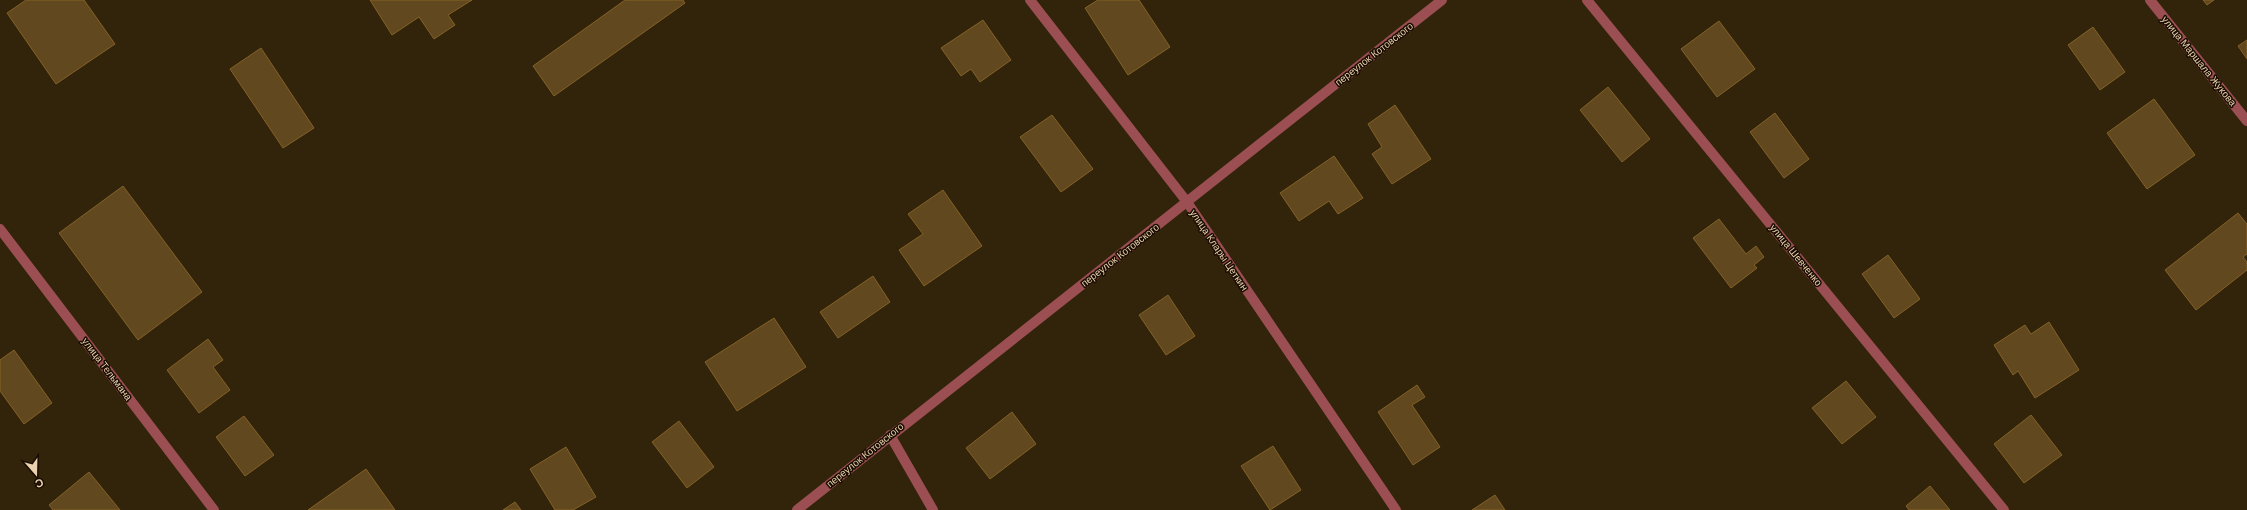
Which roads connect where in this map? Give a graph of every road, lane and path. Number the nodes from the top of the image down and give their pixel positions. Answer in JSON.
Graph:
{"nodes":[{"id":1,"x":1030,"y":0,"type":"edge"},
{"id":2,"x":1442,"y":0,"type":"edge"},
{"id":3,"x":1588,"y":0,"type":"edge"},
{"id":4,"x":2150,"y":0,"type":"edge"},
{"id":5,"x":2247,"y":122,"type":"edge"},
{"id":6,"x":1187,"y":202,"type":"junction"},
{"id":7,"x":0,"y":229,"type":"edge"},
{"id":8,"x":890,"y":435,"type":"junction"},
{"id":9,"x":214,"y":510,"type":"edge"},
{"id":10,"x":797,"y":510,"type":"edge"},
{"id":11,"x":933,"y":510,"type":"edge"},
{"id":12,"x":1396,"y":510,"type":"edge"},
{"id":13,"x":2004,"y":510,"type":"edge"}],
"edges":[{"from":1,"to":6,"type":"street","name":"улица Клары Цеткин"},
{"from":2,"to":6,"type":"street","name":"переулок Котовского"},
{"from":3,"to":13,"type":"street","name":"улица Шевченко"},
{"from":4,"to":5,"type":"street","name":"улица Маршала Жукова"},
{"from":6,"to":8,"type":"street","name":"переулок Котовского"},
{"from":6,"to":12,"type":"street","name":"улица Клары Цеткин"},
{"from":7,"to":9,"type":"street","name":"улица Тельмана"},
{"from":8,"to":10,"type":"street","name":"переулок Котовского"},
{"from":8,"to":11,"type":"street"}]}
